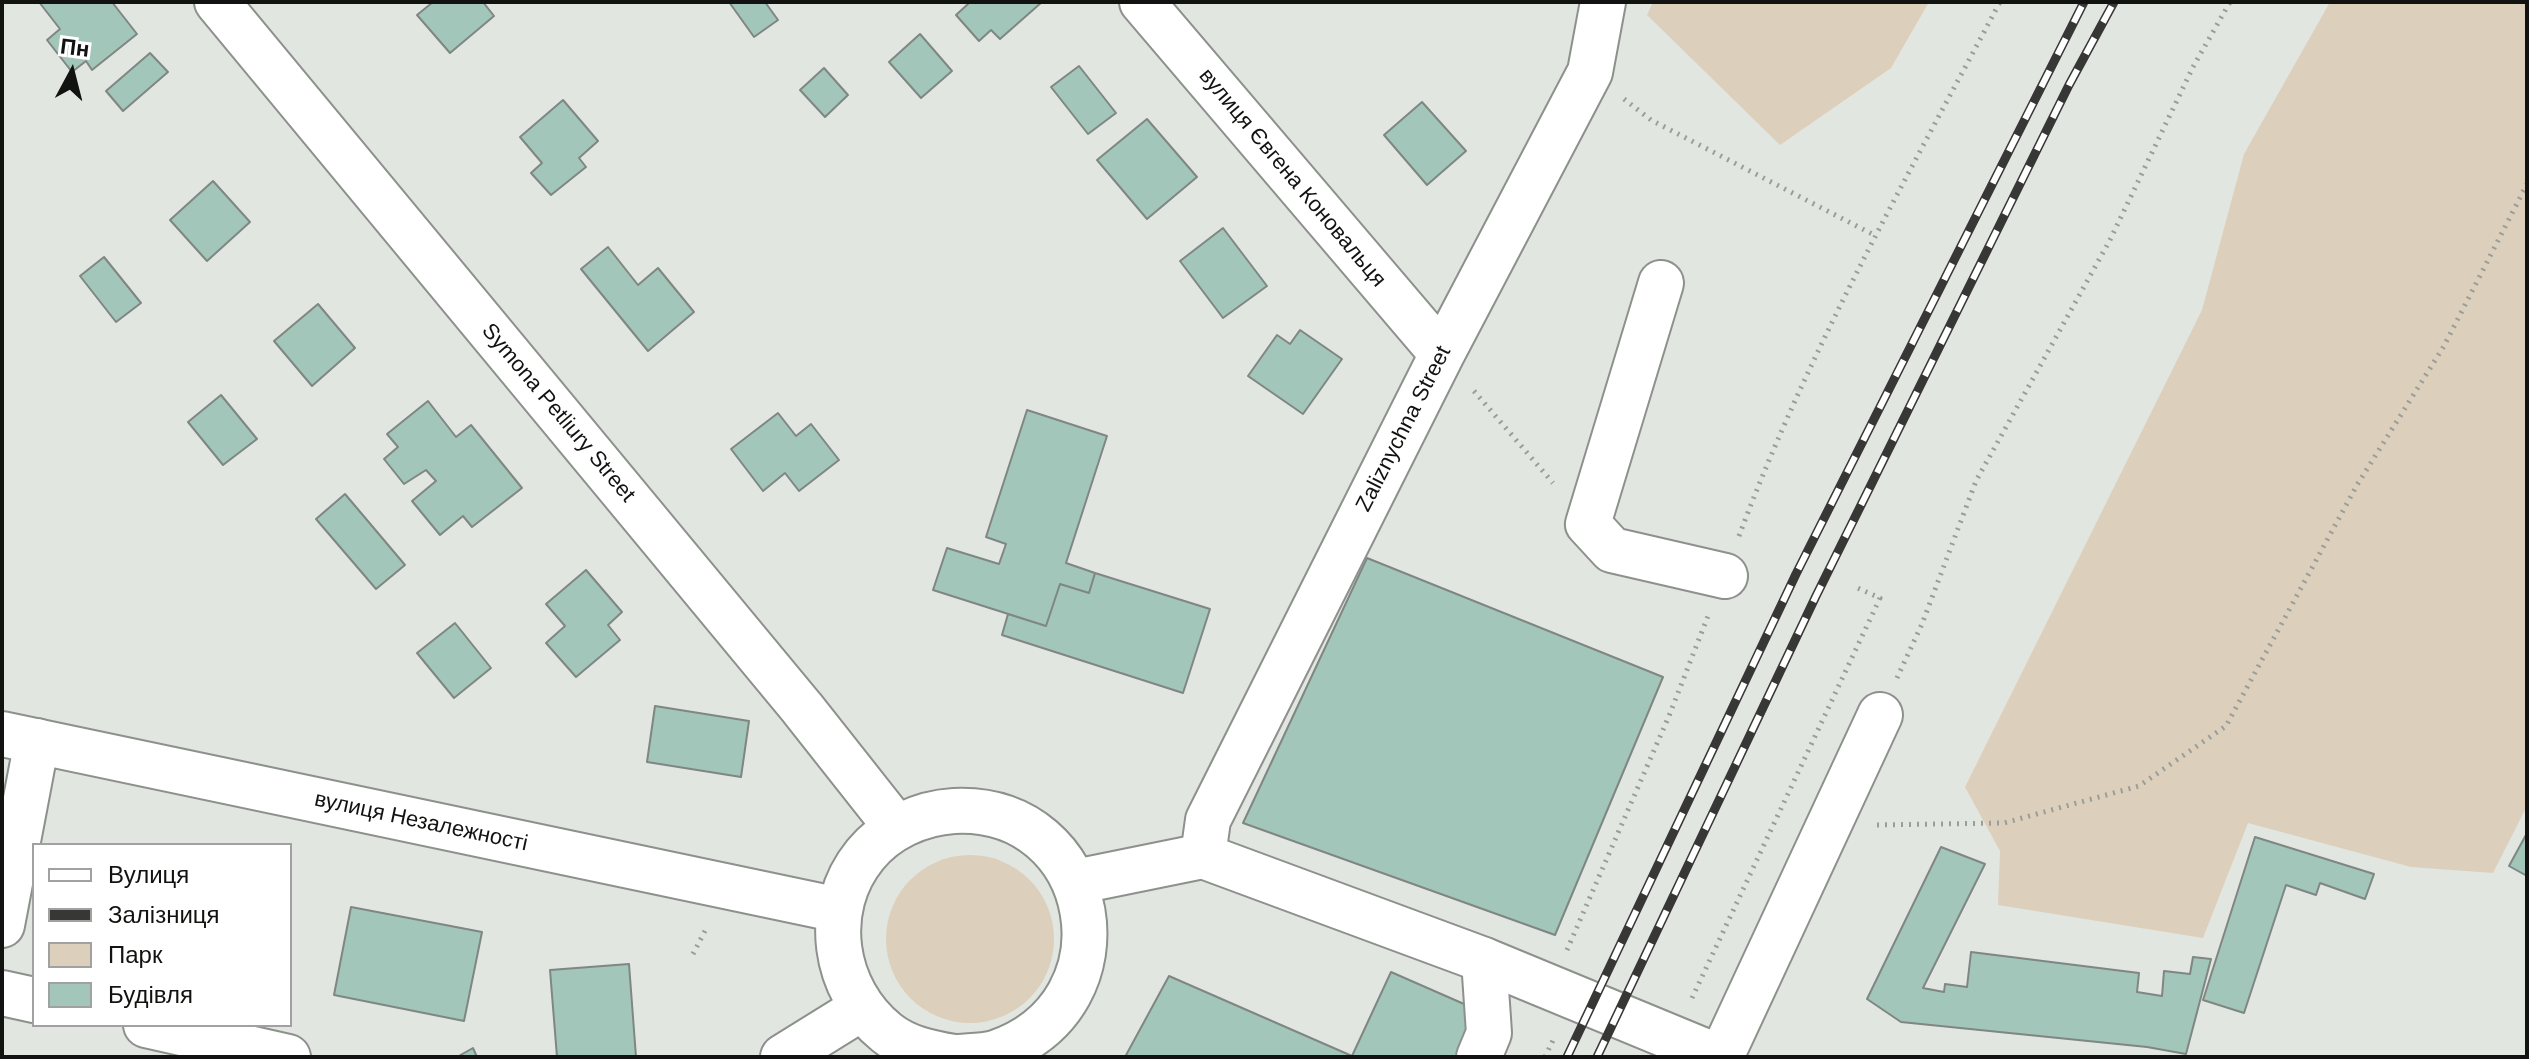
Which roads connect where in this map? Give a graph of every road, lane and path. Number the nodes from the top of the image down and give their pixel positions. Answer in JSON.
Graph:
{"nodes":[{"id":1,"x":217,"y":2,"type":"edge"},
{"id":2,"x":1142,"y":2,"type":"edge"},
{"id":3,"x":1603,"y":2,"type":"edge"},
{"id":4,"x":2000,"y":2,"type":"edge"},
{"id":5,"x":2230,"y":2,"type":"edge"},
{"id":6,"x":1590,"y":72,"type":"junction"},
{"id":7,"x":2527,"y":184,"type":"edge"},
{"id":8,"x":1876,"y":236,"type":"junction"},
{"id":9,"x":1661,"y":283,"type":"dead end"},
{"id":10,"x":1442,"y":354,"type":"junction"},
{"id":11,"x":1588,"y":524,"type":"junction"},
{"id":12,"x":1725,"y":576,"type":"junction"},
{"id":13,"x":1853,"y":586,"type":"dead end"},
{"id":14,"x":1880,"y":715,"type":"joint"},
{"id":15,"x":20,"y":738,"type":"edge"},
{"id":16,"x":1828,"y":825,"type":"junction"},
{"id":17,"x":896,"y":827,"type":"junction"},
{"id":18,"x":1203,"y":856,"type":"junction"},
{"id":19,"x":1075,"y":882,"type":"junction"},
{"id":20,"x":839,"y":910,"type":"junction"},
{"id":21,"x":2,"y":925,"type":"edge"},
{"id":22,"x":1563,"y":959,"type":"dead end"},
{"id":23,"x":1484,"y":960,"type":"junction"},
{"id":24,"x":2,"y":993,"type":"edge"},
{"id":25,"x":32,"y":1000,"type":"edge"},
{"id":26,"x":862,"y":1008,"type":"junction"},
{"id":27,"x":1687,"y":1010,"type":"dead end"},
{"id":28,"x":155,"y":1027,"type":"edge"},
{"id":29,"x":1558,"y":1028,"type":"dead end"},
{"id":30,"x":974,"y":1056,"type":"edge"},
{"id":31,"x":288,"y":1057,"type":"edge"},
{"id":32,"x":783,"y":1057,"type":"edge"},
{"id":33,"x":1479,"y":1057,"type":"edge"},
{"id":34,"x":1545,"y":1057,"type":"edge"},
{"id":35,"x":1720,"y":1057,"type":"edge"}],
"edges":[{"from":1,"to":17,"type":"street","name":"Symona Petliury Street"},
{"from":2,"to":10,"type":"street","name":"вулиця Євгена Коновальця"},
{"from":3,"to":6,"type":"street","name":"Zaliznychna Street"},
{"from":4,"to":8,"type":"path"},
{"from":5,"to":14,"type":"path"},
{"from":6,"to":8,"type":"path"},
{"from":6,"to":10,"type":"street","name":"Zaliznychna Street"},
{"from":7,"to":16,"type":"path"},
{"from":8,"to":12,"type":"path"},
{"from":9,"to":11,"type":"street"},
{"from":10,"to":11,"type":"path"},
{"from":10,"to":18,"type":"street","name":"Zaliznychna Street"},
{"from":11,"to":12,"type":"street"},
{"from":12,"to":22,"type":"path"},
{"from":13,"to":27,"type":"path"},
{"from":14,"to":16,"type":"street"},
{"from":15,"to":20,"type":"street","name":"вулиця Незалежності"},
{"from":15,"to":21,"type":"street"},
{"from":16,"to":35,"type":"street"},
{"from":17,"to":19,"type":"street"},
{"from":17,"to":20,"type":"street"},
{"from":18,"to":19,"type":"street"},
{"from":18,"to":23,"type":"street"},
{"from":19,"to":30,"type":"street"},
{"from":20,"to":26,"type":"street"},
{"from":23,"to":33,"type":"street"},
{"from":23,"to":35,"type":"street"},
{"from":24,"to":25,"type":"street"},
{"from":26,"to":30,"type":"street"},
{"from":26,"to":32,"type":"street"},
{"from":28,"to":31,"type":"street"},
{"from":29,"to":34,"type":"path"}]}
